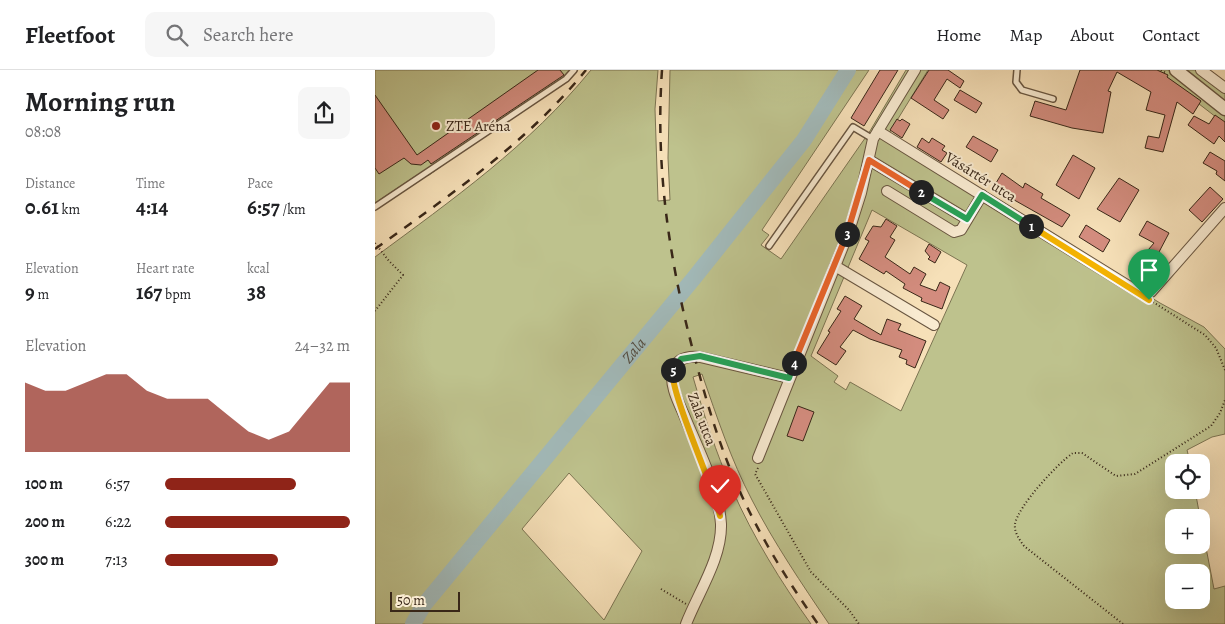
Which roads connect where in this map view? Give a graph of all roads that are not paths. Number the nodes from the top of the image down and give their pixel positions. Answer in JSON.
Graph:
{"nodes":[{"id":1,"x":574,"y":70,"type":"edge"},
{"id":2,"x":915,"y":70,"type":"edge"},
{"id":3,"x":1017,"y":70,"type":"edge"},
{"id":4,"x":1176,"y":70,"type":"edge"},
{"id":5,"x":1201,"y":70,"type":"edge"},
{"id":6,"x":1225,"y":88,"type":"edge"},
{"id":7,"x":1053,"y":99,"type":"dead end"},
{"id":8,"x":1225,"y":109,"type":"edge"},
{"id":9,"x":876,"y":135,"type":"junction"},
{"id":10,"x":869,"y":160,"type":"junction"},
{"id":11,"x":898,"y":177,"type":"junction"},
{"id":12,"x":982,"y":195,"type":"junction"},
{"id":13,"x":375,"y":208,"type":"edge"},
{"id":14,"x":1225,"y":208,"type":"edge"},
{"id":15,"x":967,"y":219,"type":"junction"},
{"id":16,"x":769,"y":246,"type":"dead end"},
{"id":17,"x":835,"y":266,"type":"junction"},
{"id":18,"x":934,"y":325,"type":"dead end"},
{"id":19,"x":789,"y":378,"type":"junction"},
{"id":20,"x":757,"y":458,"type":"road end"},
{"id":21,"x":686,"y":624,"type":"edge"}],
"edges":[{"from":1,"to":13,"type":"lane"},
{"from":2,"to":9,"type":"street"},
{"from":3,"to":7,"type":"lane"},
{"from":4,"to":8,"type":"street"},
{"from":5,"to":6,"type":"street"},
{"from":9,"to":10,"type":"street"},
{"from":9,"to":12,"type":"street","name":"Vásártér utca"},
{"from":9,"to":16,"type":"lane"},
{"from":10,"to":11,"type":"street"},
{"from":10,"to":17,"type":"street"},
{"from":11,"to":15,"type":"street"},
{"from":11,"to":15,"type":"street"},
{"from":12,"to":14,"type":"street","name":"Vásártér utca"},
{"from":12,"to":15,"type":"street"},
{"from":17,"to":18,"type":"street"},
{"from":17,"to":19,"type":"street"},
{"from":19,"to":20,"type":"street"},
{"from":19,"to":21,"type":"street","name":"Zala utca"}]}
